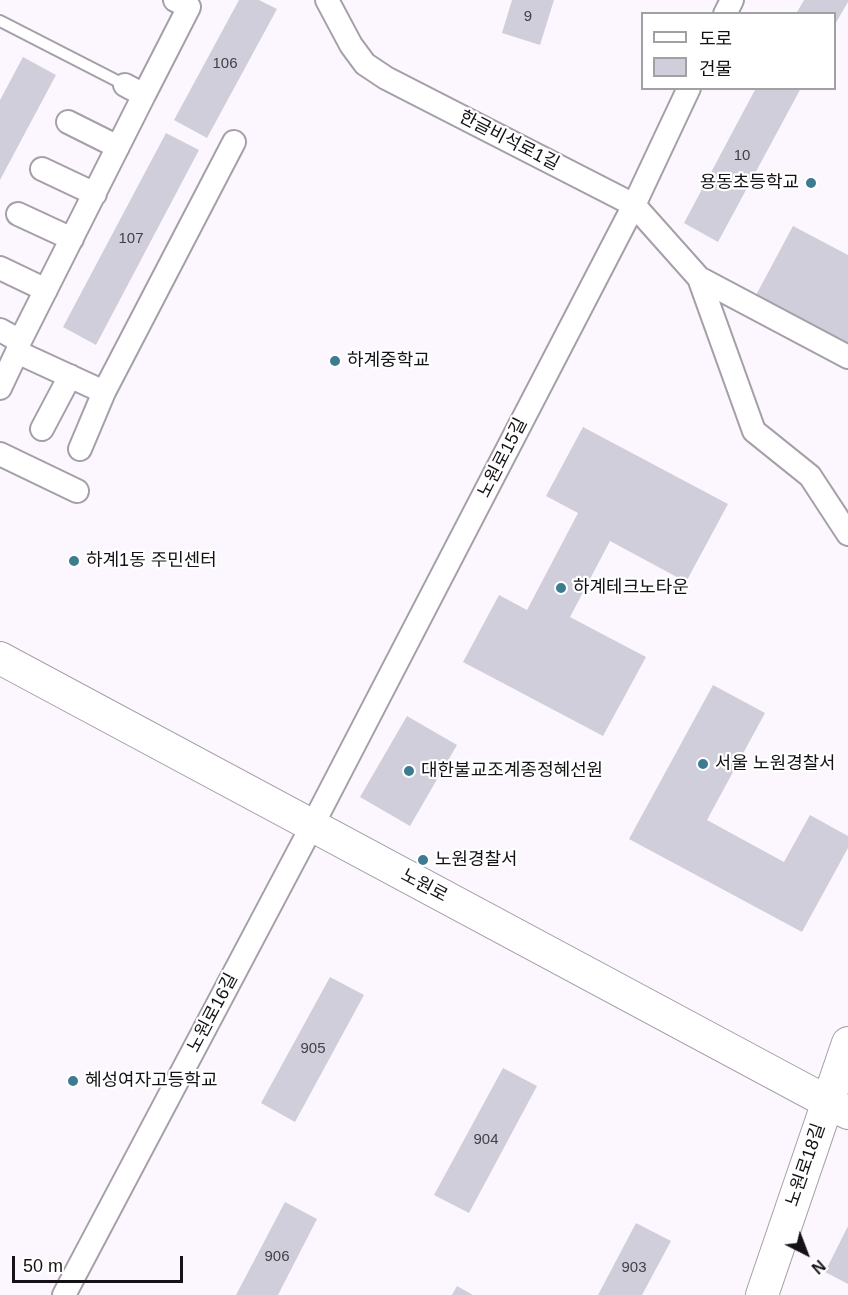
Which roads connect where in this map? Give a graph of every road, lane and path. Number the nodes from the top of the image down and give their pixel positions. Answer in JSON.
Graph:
{"nodes":[{"id":1,"x":175,"y":0,"type":"edge"},
{"id":2,"x":327,"y":0,"type":"edge"},
{"id":3,"x":0,"y":21,"type":"edge"},
{"id":4,"x":134,"y":90,"type":"junction"},
{"id":5,"x":688,"y":90,"type":"edge"},
{"id":6,"x":68,"y":122,"type":"dead end"},
{"id":7,"x":234,"y":142,"type":"dead end"},
{"id":8,"x":118,"y":147,"type":"junction"},
{"id":9,"x":42,"y":168,"type":"dead end"},
{"id":10,"x":94,"y":194,"type":"junction"},
{"id":11,"x":634,"y":205,"type":"junction"},
{"id":12,"x":18,"y":214,"type":"dead end"},
{"id":13,"x":72,"y":239,"type":"junction"},
{"id":14,"x":0,"y":268,"type":"edge"},
{"id":15,"x":699,"y":278,"type":"junction"},
{"id":16,"x":46,"y":290,"type":"junction"},
{"id":17,"x":0,"y":330,"type":"edge"},
{"id":18,"x":19,"y":346,"type":"junction"},
{"id":19,"x":848,"y":357,"type":"edge"},
{"id":20,"x":70,"y":376,"type":"junction"},
{"id":21,"x":0,"y":388,"type":"edge"},
{"id":22,"x":104,"y":392,"type":"junction"},
{"id":23,"x":42,"y":429,"type":"dead end"},
{"id":24,"x":80,"y":449,"type":"dead end"},
{"id":25,"x":0,"y":454,"type":"edge"},
{"id":26,"x":77,"y":491,"type":"dead end"},
{"id":27,"x":848,"y":534,"type":"edge"},
{"id":28,"x":0,"y":658,"type":"edge"},
{"id":29,"x":312,"y":826,"type":"junction"},
{"id":30,"x":848,"y":1043,"type":"edge"},
{"id":31,"x":838,"y":1108,"type":"edge"},
{"id":32,"x":64,"y":1295,"type":"edge"},
{"id":33,"x":762,"y":1295,"type":"edge"}],
"edges":[{"from":1,"to":4,"type":"street"},
{"from":2,"to":11,"type":"street","name":"한글비석로1길"},
{"from":3,"to":4,"type":"lane"},
{"from":4,"to":8,"type":"street"},
{"from":5,"to":11,"type":"street","name":"노원로15길"},
{"from":6,"to":8,"type":"street"},
{"from":7,"to":22,"type":"street"},
{"from":8,"to":10,"type":"street"},
{"from":9,"to":10,"type":"street"},
{"from":10,"to":13,"type":"street"},
{"from":11,"to":15,"type":"street","name":"한글비석로1길"},
{"from":11,"to":29,"type":"street","name":"노원로15길"},
{"from":12,"to":13,"type":"street"},
{"from":13,"to":16,"type":"street"},
{"from":14,"to":16,"type":"street"},
{"from":15,"to":19,"type":"street","name":"한글비석로1길"},
{"from":15,"to":27,"type":"street","name":"한글비석로1길"},
{"from":16,"to":18,"type":"street"},
{"from":17,"to":18,"type":"street"},
{"from":18,"to":20,"type":"street"},
{"from":18,"to":21,"type":"street"},
{"from":20,"to":22,"type":"street"},
{"from":20,"to":23,"type":"street"},
{"from":22,"to":24,"type":"street"},
{"from":25,"to":26,"type":"street"},
{"from":28,"to":29,"type":"main road","name":"노원로"},
{"from":29,"to":31,"type":"main road","name":"노원로"},
{"from":29,"to":32,"type":"street","name":"노원로16길"},
{"from":30,"to":31,"type":"main road","name":"노원로18길"},
{"from":31,"to":33,"type":"main road","name":"노원로18길"}]}
